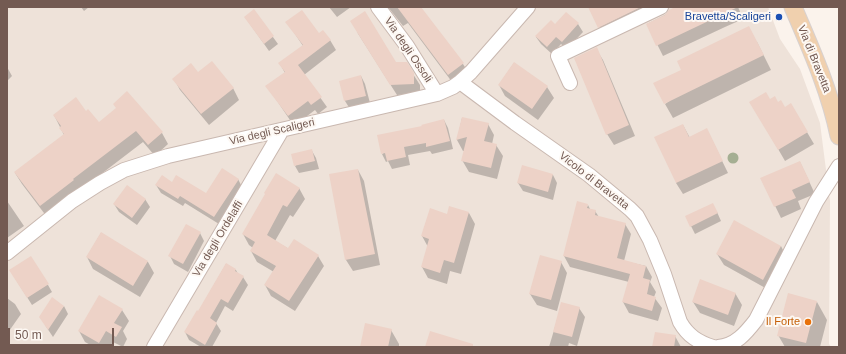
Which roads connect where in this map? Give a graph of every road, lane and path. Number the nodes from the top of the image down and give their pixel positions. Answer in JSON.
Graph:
{"nodes":[{"id":1,"x":378,"y":7,"type":"edge"},
{"id":2,"x":528,"y":7,"type":"edge"},
{"id":3,"x":661,"y":7,"type":"edge"},
{"id":4,"x":793,"y":7,"type":"edge"},
{"id":5,"x":460,"y":82,"type":"junction"},
{"id":6,"x":570,"y":82,"type":"dead end"},
{"id":7,"x":437,"y":94,"type":"junction"},
{"id":8,"x":282,"y":130,"type":"junction"},
{"id":9,"x":839,"y":136,"type":"edge"},
{"id":10,"x":839,"y":166,"type":"edge"},
{"id":11,"x":7,"y":253,"type":"edge"},
{"id":12,"x":154,"y":347,"type":"edge"},
{"id":13,"x":713,"y":347,"type":"edge"},
{"id":14,"x":718,"y":347,"type":"edge"}],
"edges":[{"from":1,"to":7,"type":"street","name":"Via degli Ossoli"},
{"from":2,"to":5,"type":"street","name":"Via degli Scaligeri"},
{"from":3,"to":6,"type":"street"},
{"from":4,"to":9,"type":"main road","name":"Via di Bravetta"},
{"from":5,"to":7,"type":"street","name":"Via degli Scaligeri"},
{"from":5,"to":13,"type":"street","name":"Vicolo di Bravetta"},
{"from":7,"to":8,"type":"street","name":"Via degli Scaligeri"},
{"from":8,"to":11,"type":"street","name":"Via degli Scaligeri"},
{"from":8,"to":12,"type":"street","name":"Via degli Ordelaffi"},
{"from":10,"to":14,"type":"street"}]}
